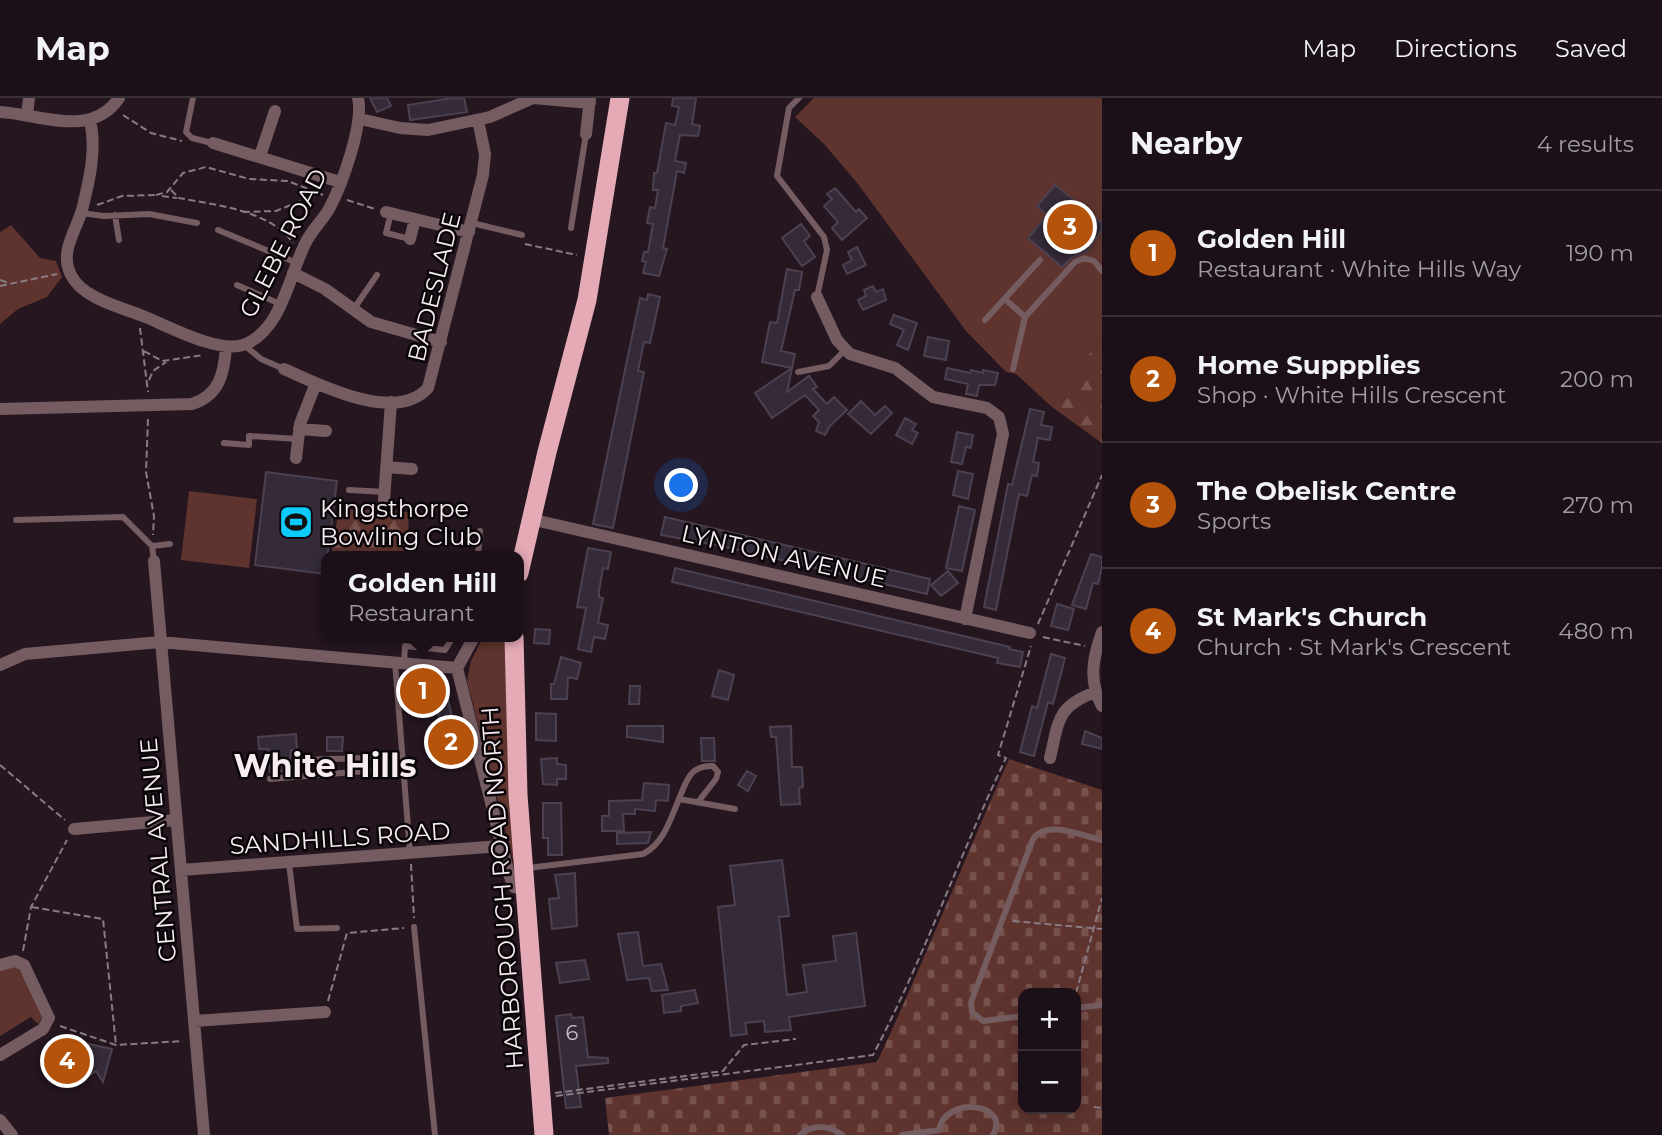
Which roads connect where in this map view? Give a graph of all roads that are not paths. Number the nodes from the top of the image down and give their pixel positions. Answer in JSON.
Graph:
{"nodes":[{"id":1,"x":29,"y":98,"type":"edge"},
{"id":2,"x":119,"y":98,"type":"edge"},
{"id":3,"x":193,"y":98,"type":"edge"},
{"id":4,"x":358,"y":98,"type":"edge"},
{"id":5,"x":533,"y":98,"type":"edge"},
{"id":6,"x":620,"y":98,"type":"edge"},
{"id":7,"x":799,"y":98,"type":"edge"},
{"id":8,"x":590,"y":101,"type":"edge"},
{"id":9,"x":275,"y":111,"type":"dead end"},
{"id":10,"x":0,"y":112,"type":"edge"},
{"id":11,"x":27,"y":115,"type":"junction"},
{"id":12,"x":360,"y":119,"type":"junction"},
{"id":13,"x":478,"y":120,"type":"junction"},
{"id":14,"x":90,"y":121,"type":"junction"},
{"id":15,"x":586,"y":134,"type":"joint"},
{"id":16,"x":213,"y":143,"type":"joint"},
{"id":17,"x":260,"y":156,"type":"junction"},
{"id":18,"x":340,"y":182,"type":"junction"},
{"id":19,"x":82,"y":210,"type":"junction"},
{"id":20,"x":388,"y":213,"type":"joint"},
{"id":21,"x":115,"y":215,"type":"junction"},
{"id":22,"x":415,"y":219,"type":"junction"},
{"id":23,"x":197,"y":223,"type":"dead end"},
{"id":24,"x":470,"y":227,"type":"junction"},
{"id":25,"x":571,"y":228,"type":"dead end"},
{"id":26,"x":218,"y":230,"type":"dead end"},
{"id":27,"x":522,"y":235,"type":"dead end"},
{"id":28,"x":410,"y":239,"type":"joint"},
{"id":29,"x":119,"y":240,"type":"dead end"},
{"id":30,"x":1040,"y":260,"type":"dead end"},
{"id":31,"x":295,"y":268,"type":"junction"},
{"id":32,"x":1102,"y":271,"type":"edge"},
{"id":33,"x":377,"y":275,"type":"dead end"},
{"id":34,"x":237,"y":285,"type":"dead end"},
{"id":35,"x":817,"y":297,"type":"joint"},
{"id":36,"x":1005,"y":299,"type":"junction"},
{"id":37,"x":280,"y":304,"type":"junction"},
{"id":38,"x":353,"y":310,"type":"junction"},
{"id":39,"x":1025,"y":317,"type":"junction"},
{"id":40,"x":985,"y":320,"type":"dead end"},
{"id":41,"x":441,"y":342,"type":"junction"},
{"id":42,"x":243,"y":345,"type":"junction"},
{"id":43,"x":226,"y":347,"type":"junction"},
{"id":44,"x":846,"y":349,"type":"junction"},
{"id":45,"x":284,"y":369,"type":"joint"},
{"id":46,"x":1013,"y":369,"type":"dead end"},
{"id":47,"x":798,"y":372,"type":"dead end"},
{"id":48,"x":316,"y":383,"type":"junction"},
{"id":49,"x":391,"y":402,"type":"junction"},
{"id":50,"x":0,"y":409,"type":"edge"},
{"id":51,"x":326,"y":431,"type":"dead end"},
{"id":52,"x":298,"y":434,"type":"junction"},
{"id":53,"x":224,"y":443,"type":"dead end"},
{"id":54,"x":296,"y":458,"type":"dead end"},
{"id":55,"x":387,"y":467,"type":"junction"},
{"id":56,"x":412,"y":469,"type":"dead end"},
{"id":57,"x":349,"y":491,"type":"dead end"},
{"id":58,"x":385,"y":496,"type":"joint"},
{"id":59,"x":530,"y":519,"type":"junction"},
{"id":60,"x":16,"y":520,"type":"dead end"},
{"id":61,"x":480,"y":531,"type":"dead end"},
{"id":62,"x":170,"y":544,"type":"dead end"},
{"id":63,"x":152,"y":547,"type":"junction"},
{"id":64,"x":478,"y":551,"type":"edge"},
{"id":65,"x":523,"y":551,"type":"edge"},
{"id":66,"x":153,"y":561,"type":"joint"},
{"id":67,"x":965,"y":619,"type":"junction"},
{"id":68,"x":1102,"y":632,"type":"edge"},
{"id":69,"x":1032,"y":633,"type":"road end"},
{"id":70,"x":160,"y":642,"type":"junction"},
{"id":71,"x":450,"y":642,"type":"edge"},
{"id":72,"x":471,"y":642,"type":"edge"},
{"id":73,"x":514,"y":642,"type":"edge"},
{"id":74,"x":445,"y":650,"type":"junction"},
{"id":75,"x":399,"y":662,"type":"junction"},
{"id":76,"x":0,"y":665,"type":"edge"},
{"id":77,"x":457,"y":668,"type":"junction"},
{"id":78,"x":1094,"y":692,"type":"junction"},
{"id":79,"x":1102,"y":706,"type":"edge"},
{"id":80,"x":402,"y":757,"type":"junction"},
{"id":81,"x":1050,"y":758,"type":"dead end"},
{"id":82,"x":296,"y":760,"type":"dead end"},
{"id":83,"x":402,"y":768,"type":"junction"},
{"id":84,"x":270,"y":779,"type":"dead end"},
{"id":85,"x":679,"y":799,"type":"junction"},
{"id":86,"x":698,"y":802,"type":"junction"},
{"id":87,"x":735,"y":809,"type":"dead end"},
{"id":88,"x":176,"y":820,"type":"junction"},
{"id":89,"x":75,"y":830,"type":"road end"},
{"id":90,"x":1102,"y":840,"type":"edge"},
{"id":91,"x":501,"y":846,"type":"junction"},
{"id":92,"x":410,"y":855,"type":"junction"},
{"id":93,"x":289,"y":863,"type":"junction"},
{"id":94,"x":523,"y":869,"type":"junction"},
{"id":95,"x":181,"y":870,"type":"junction"},
{"id":96,"x":524,"y":889,"type":"junction"},
{"id":97,"x":414,"y":927,"type":"road end"},
{"id":98,"x":337,"y":928,"type":"dead end"},
{"id":99,"x":0,"y":965,"type":"edge"},
{"id":100,"x":1102,"y":1004,"type":"edge"},
{"id":101,"x":1081,"y":1007,"type":"edge"},
{"id":102,"x":326,"y":1012,"type":"road end"},
{"id":103,"x":1018,"y":1017,"type":"edge"},
{"id":104,"x":194,"y":1021,"type":"junction"},
{"id":105,"x":0,"y":1055,"type":"edge"},
{"id":106,"x":0,"y":1120,"type":"edge"},
{"id":107,"x":940,"y":1133,"type":"edge"},
{"id":108,"x":12,"y":1135,"type":"edge"},
{"id":109,"x":204,"y":1135,"type":"edge"},
{"id":110,"x":435,"y":1135,"type":"edge"},
{"id":111,"x":544,"y":1135,"type":"edge"},
{"id":112,"x":800,"y":1135,"type":"edge"},
{"id":113,"x":842,"y":1135,"type":"edge"},
{"id":114,"x":902,"y":1135,"type":"edge"},
{"id":115,"x":993,"y":1135,"type":"edge"}],
"edges":[{"from":1,"to":11,"type":"street"},
{"from":2,"to":14,"type":"street"},
{"from":3,"to":16,"type":"lane"},
{"from":4,"to":12,"type":"street","name":"GLEBE ROAD"},
{"from":5,"to":8,"type":"street"},
{"from":5,"to":13,"type":"street"},
{"from":6,"to":59,"type":"highway"},
{"from":7,"to":35,"type":"lane"},
{"from":8,"to":15,"type":"street"},
{"from":9,"to":17,"type":"street"},
{"from":10,"to":11,"type":"street"},
{"from":11,"to":14,"type":"street"},
{"from":12,"to":13,"type":"street"},
{"from":12,"to":18,"type":"street","name":"GLEBE ROAD"},
{"from":13,"to":24,"type":"street","name":"BADESLADE"},
{"from":14,"to":19,"type":"street"},
{"from":15,"to":25,"type":"lane"},
{"from":16,"to":17,"type":"street"},
{"from":17,"to":18,"type":"street"},
{"from":18,"to":31,"type":"street","name":"GLEBE ROAD"},
{"from":19,"to":21,"type":"lane"},
{"from":19,"to":43,"type":"street","name":"GLEBE ROAD"},
{"from":20,"to":22,"type":"street"},
{"from":20,"to":28,"type":"lane"},
{"from":21,"to":23,"type":"lane"},
{"from":21,"to":29,"type":"lane"},
{"from":22,"to":24,"type":"street"},
{"from":22,"to":28,"type":"street"},
{"from":24,"to":27,"type":"lane"},
{"from":24,"to":41,"type":"street","name":"BADESLADE"},
{"from":26,"to":31,"type":"lane"},
{"from":30,"to":36,"type":"lane"},
{"from":31,"to":37,"type":"street","name":"GLEBE ROAD"},
{"from":31,"to":38,"type":"street"},
{"from":32,"to":39,"type":"lane"},
{"from":33,"to":38,"type":"lane"},
{"from":34,"to":37,"type":"lane"},
{"from":35,"to":44,"type":"street"},
{"from":36,"to":39,"type":"lane"},
{"from":36,"to":40,"type":"lane"},
{"from":37,"to":42,"type":"street","name":"GLEBE ROAD"},
{"from":38,"to":41,"type":"street"},
{"from":39,"to":46,"type":"lane"},
{"from":41,"to":49,"type":"street","name":"BADESLADE"},
{"from":42,"to":43,"type":"street","name":"GLEBE ROAD"},
{"from":42,"to":45,"type":"lane"},
{"from":43,"to":50,"type":"street"},
{"from":44,"to":47,"type":"lane"},
{"from":44,"to":67,"type":"street"},
{"from":45,"to":48,"type":"street","name":"BADESLADE"},
{"from":48,"to":49,"type":"street","name":"BADESLADE"},
{"from":48,"to":52,"type":"street"},
{"from":49,"to":55,"type":"street"},
{"from":51,"to":52,"type":"street"},
{"from":52,"to":53,"type":"lane"},
{"from":52,"to":54,"type":"street"},
{"from":55,"to":56,"type":"street"},
{"from":55,"to":58,"type":"street"},
{"from":57,"to":58,"type":"lane"},
{"from":59,"to":65,"type":"highway"},
{"from":59,"to":67,"type":"street","name":"LYNTON AVENUE"},
{"from":60,"to":63,"type":"lane"},
{"from":61,"to":64,"type":"lane"},
{"from":62,"to":63,"type":"lane"},
{"from":63,"to":66,"type":"lane"},
{"from":66,"to":70,"type":"street","name":"CENTRAL AVENUE"},
{"from":67,"to":69,"type":"street","name":"LYNTON AVENUE"},
{"from":68,"to":78,"type":"street"},
{"from":70,"to":75,"type":"street"},
{"from":70,"to":76,"type":"street"},
{"from":70,"to":88,"type":"street","name":"CENTRAL AVENUE"},
{"from":71,"to":74,"type":"lane"},
{"from":72,"to":77,"type":"street"},
{"from":73,"to":94,"type":"highway","name":"HARBOROUGH ROAD NORTH"},
{"from":74,"to":75,"type":"lane"},
{"from":74,"to":77,"type":"lane"},
{"from":75,"to":77,"type":"street"},
{"from":75,"to":80,"type":"lane"},
{"from":77,"to":91,"type":"street"},
{"from":78,"to":79,"type":"street"},
{"from":78,"to":81,"type":"street"},
{"from":80,"to":82,"type":"lane"},
{"from":80,"to":83,"type":"lane"},
{"from":83,"to":84,"type":"lane"},
{"from":83,"to":92,"type":"lane"},
{"from":85,"to":86,"type":"lane"},
{"from":85,"to":86,"type":"lane"},
{"from":85,"to":94,"type":"lane"},
{"from":86,"to":87,"type":"lane"},
{"from":88,"to":89,"type":"street"},
{"from":88,"to":95,"type":"street","name":"CENTRAL AVENUE"},
{"from":90,"to":103,"type":"lane"},
{"from":91,"to":92,"type":"street","name":"SANDHILLS ROAD"},
{"from":91,"to":96,"type":"street"},
{"from":92,"to":93,"type":"street","name":"SANDHILLS ROAD"},
{"from":93,"to":95,"type":"street","name":"SANDHILLS ROAD"},
{"from":93,"to":98,"type":"lane"},
{"from":94,"to":96,"type":"highway","name":"HARBOROUGH ROAD NORTH"},
{"from":95,"to":104,"type":"street","name":"CENTRAL AVENUE"},
{"from":96,"to":111,"type":"highway","name":"HARBOROUGH ROAD NORTH"},
{"from":97,"to":110,"type":"lane"},
{"from":99,"to":105,"type":"street"},
{"from":100,"to":101,"type":"lane"},
{"from":102,"to":104,"type":"street"},
{"from":104,"to":109,"type":"street","name":"CENTRAL AVENUE"},
{"from":106,"to":108,"type":"street"},
{"from":107,"to":114,"type":"lane"},
{"from":107,"to":115,"type":"lane"},
{"from":112,"to":113,"type":"lane"}]}
